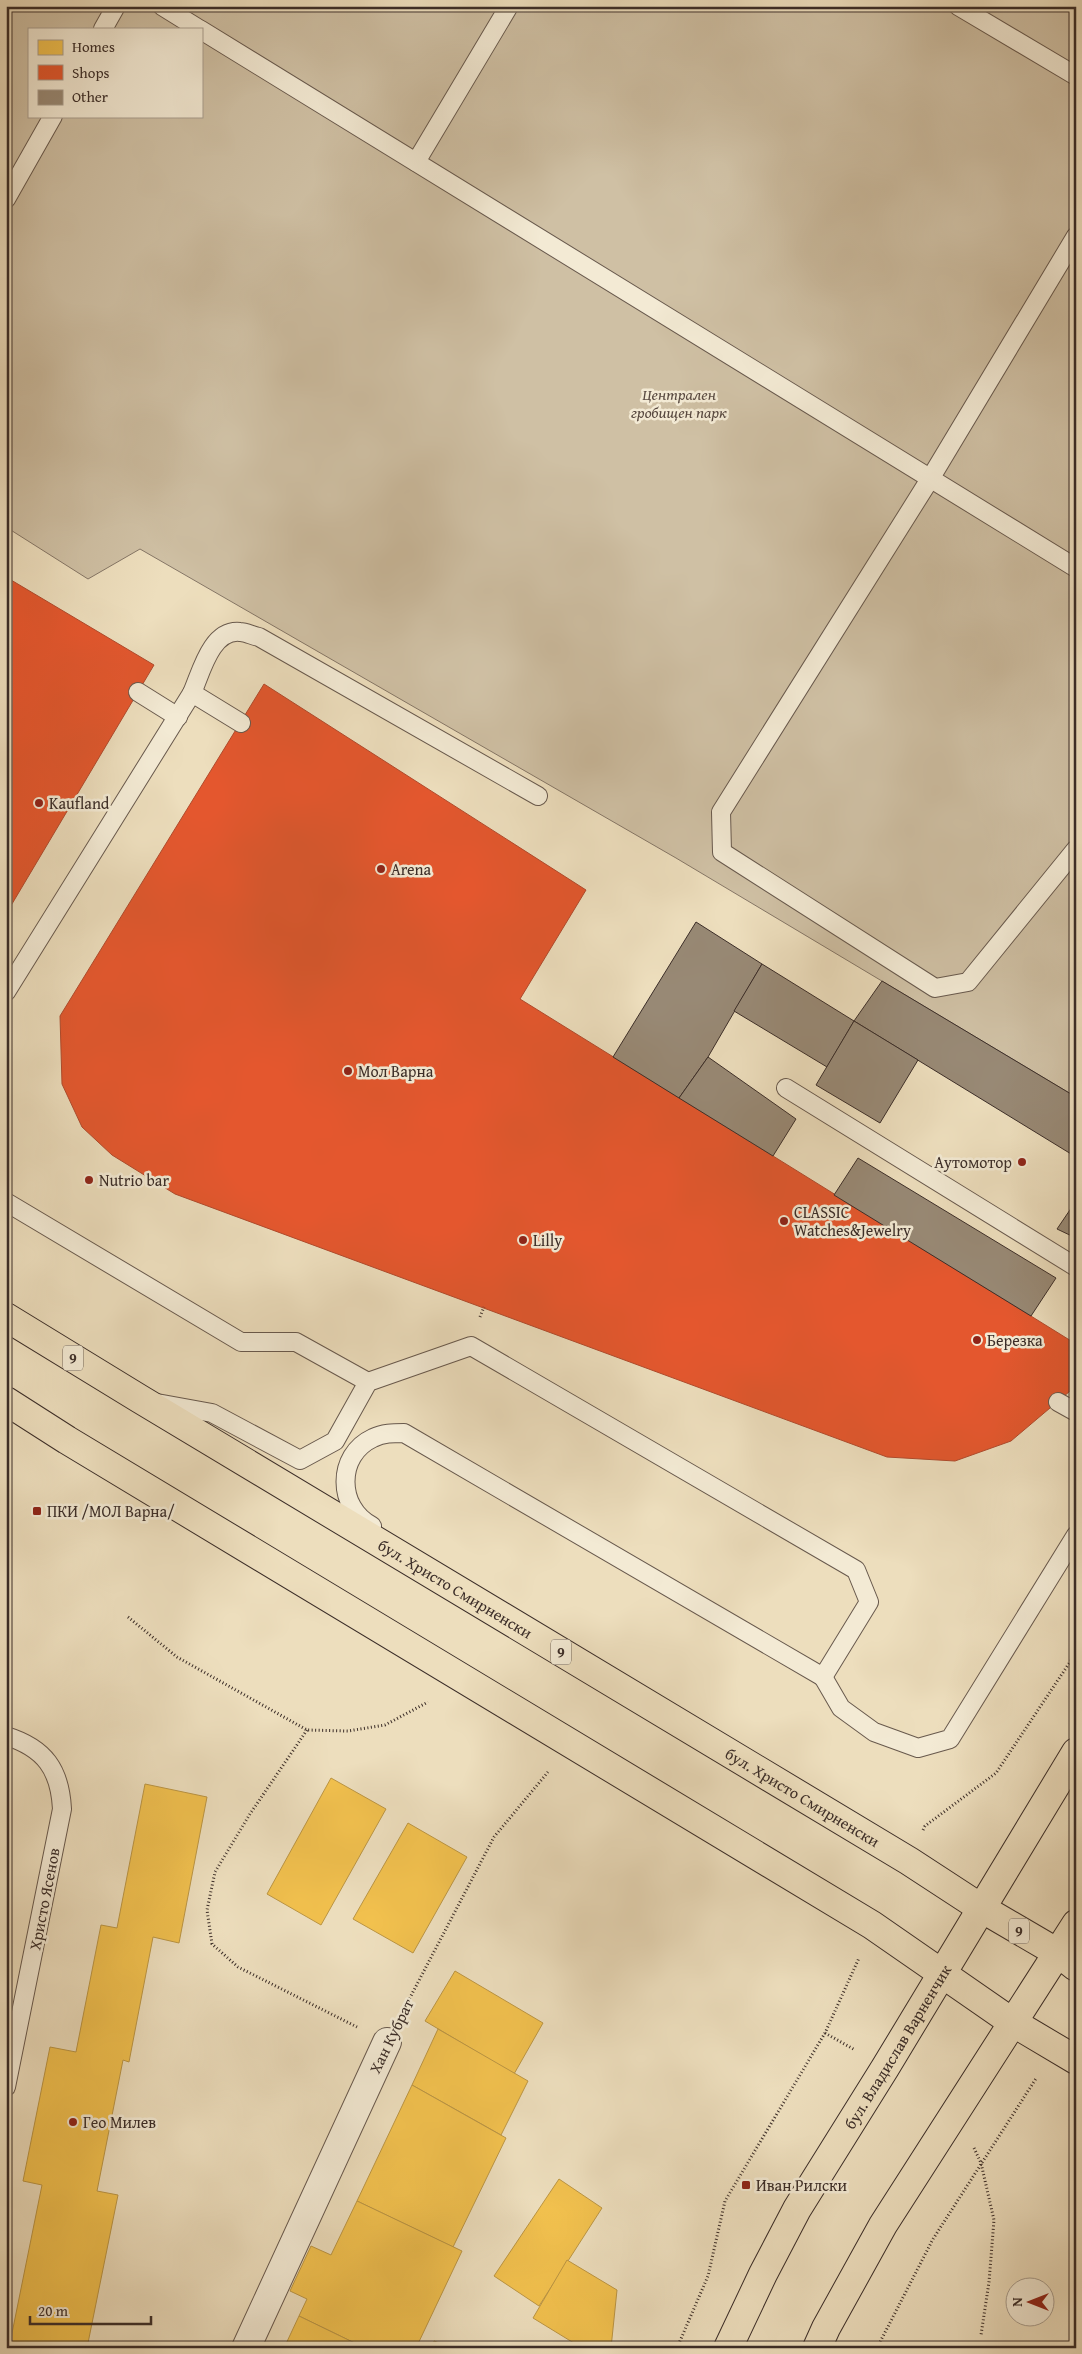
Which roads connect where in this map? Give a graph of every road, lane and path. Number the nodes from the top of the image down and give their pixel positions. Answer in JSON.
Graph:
{"nodes":[{"id":1,"x":116,"y":6,"type":"edge"},
{"id":2,"x":162,"y":6,"type":"edge"},
{"id":3,"x":509,"y":6,"type":"edge"},
{"id":4,"x":958,"y":6,"type":"edge"},
{"id":5,"x":104,"y":28,"type":"edge"},
{"id":6,"x":198,"y":28,"type":"edge"},
{"id":7,"x":202,"y":30,"type":"edge"},
{"id":8,"x":1076,"y":76,"type":"edge"},
{"id":9,"x":52,"y":118,"type":"edge"},
{"id":10,"x":416,"y":162,"type":"junction"},
{"id":11,"x":6,"y":199,"type":"edge"},
{"id":12,"x":1076,"y":236,"type":"edge"},
{"id":13,"x":930,"y":479,"type":"junction"},
{"id":14,"x":1076,"y":568,"type":"edge"},
{"id":15,"x":138,"y":692,"type":"dead end"},
{"id":16,"x":192,"y":693,"type":"junction"},
{"id":17,"x":178,"y":716,"type":"junction"},
{"id":18,"x":241,"y":723,"type":"dead end"},
{"id":19,"x":538,"y":796,"type":"dead end"},
{"id":20,"x":1076,"y":849,"type":"edge"},
{"id":21,"x":6,"y":992,"type":"edge"},
{"id":22,"x":786,"y":1088,"type":"dead end"},
{"id":23,"x":6,"y":1202,"type":"edge"},
{"id":24,"x":1076,"y":1266,"type":"edge"},
{"id":25,"x":6,"y":1317,"type":"edge"},
{"id":26,"x":368,"y":1382,"type":"junction"},
{"id":27,"x":140,"y":1400,"type":"junction"},
{"id":28,"x":6,"y":1402,"type":"edge"},
{"id":29,"x":1058,"y":1402,"type":"dead end"},
{"id":30,"x":1076,"y":1412,"type":"edge"},
{"id":31,"x":1076,"y":1535,"type":"edge"},
{"id":32,"x":405,"y":1557,"type":"junction"},
{"id":33,"x":128,"y":1617,"type":"dead end"},
{"id":34,"x":1076,"y":1653,"type":"edge"},
{"id":35,"x":823,"y":1678,"type":"junction"},
{"id":36,"x":428,"y":1702,"type":"dead end"},
{"id":37,"x":307,"y":1730,"type":"junction"},
{"id":38,"x":6,"y":1736,"type":"edge"},
{"id":39,"x":565,"y":1740,"type":"junction"},
{"id":40,"x":1076,"y":1752,"type":"edge"},
{"id":41,"x":909,"y":1861,"type":"junction"},
{"id":42,"x":981,"y":1908,"type":"junction"},
{"id":43,"x":1076,"y":1924,"type":"edge"},
{"id":44,"x":872,"y":1925,"type":"junction"},
{"id":45,"x":1067,"y":1960,"type":"edge"},
{"id":46,"x":941,"y":1972,"type":"junction"},
{"id":47,"x":1012,"y":2022,"type":"junction"},
{"id":48,"x":387,"y":2042,"type":"junction"},
{"id":49,"x":1066,"y":2054,"type":"edge"},
{"id":50,"x":6,"y":2087,"type":"edge"},
{"id":51,"x":956,"y":2111,"type":"junction"},
{"id":52,"x":981,"y":2163,"type":"junction"},
{"id":53,"x":981,"y":2335,"type":"dead end"},
{"id":54,"x":246,"y":2348,"type":"edge"},
{"id":55,"x":677,"y":2348,"type":"edge"},
{"id":56,"x":728,"y":2348,"type":"edge"},
{"id":57,"x":818,"y":2348,"type":"edge"},
{"id":58,"x":877,"y":2348,"type":"edge"}],
"edges":[{"from":1,"to":5,"type":"lane"},
{"from":2,"to":6,"type":"lane"},
{"from":3,"to":10,"type":"lane"},
{"from":4,"to":8,"type":"lane"},
{"from":7,"to":10,"type":"lane"},
{"from":9,"to":11,"type":"lane"},
{"from":10,"to":13,"type":"lane"},
{"from":12,"to":13,"type":"lane"},
{"from":13,"to":14,"type":"lane"},
{"from":13,"to":20,"type":"lane"},
{"from":15,"to":17,"type":"lane"},
{"from":16,"to":17,"type":"lane"},
{"from":16,"to":18,"type":"lane"},
{"from":16,"to":19,"type":"lane"},
{"from":17,"to":21,"type":"lane"},
{"from":22,"to":24,"type":"lane"},
{"from":23,"to":26,"type":"lane"},
{"from":25,"to":27,"type":"main road","name":"бул. Христо Смирненски","number":"9"},
{"from":26,"to":27,"type":"lane"},
{"from":26,"to":35,"type":"lane"},
{"from":27,"to":32,"type":"main road","name":"бул. Христо Смирненски","number":"9"},
{"from":28,"to":39,"type":"main road"},
{"from":29,"to":30,"type":"lane"},
{"from":31,"to":35,"type":"lane"},
{"from":32,"to":35,"type":"lane"},
{"from":32,"to":41,"type":"main road","name":"бул. Христо Смирненски","number":"9"},
{"from":33,"to":37,"type":"path"},
{"from":34,"to":41,"type":"path"},
{"from":36,"to":37,"type":"path"},
{"from":37,"to":48,"type":"path"},
{"from":38,"to":50,"type":"lane","name":"Христо Ясенов"},
{"from":39,"to":44,"type":"main road"},
{"from":39,"to":48,"type":"path","name":"Хан Кубрат"},
{"from":40,"to":42,"type":"main road","name":"бул. Владислав Варненчик"},
{"from":41,"to":42,"type":"main road","name":"бул. Христо Смирненски","number":"9"},
{"from":42,"to":45,"type":"main road","number":"9"},
{"from":42,"to":46,"type":"main road","name":"бул. Владислав Варненчик"},
{"from":43,"to":45,"type":"main road"},
{"from":44,"to":46,"type":"main road"},
{"from":44,"to":55,"type":"path"},
{"from":45,"to":47,"type":"main road"},
{"from":46,"to":47,"type":"main road"},
{"from":46,"to":56,"type":"main road","name":"бул. Владислав Варненчик"},
{"from":47,"to":49,"type":"main road"},
{"from":47,"to":51,"type":"main road"},
{"from":48,"to":54,"type":"street","name":"Хан Кубрат"},
{"from":49,"to":52,"type":"path"},
{"from":51,"to":52,"type":"path"},
{"from":51,"to":57,"type":"main road"},
{"from":52,"to":53,"type":"path"},
{"from":52,"to":58,"type":"path"}]}
